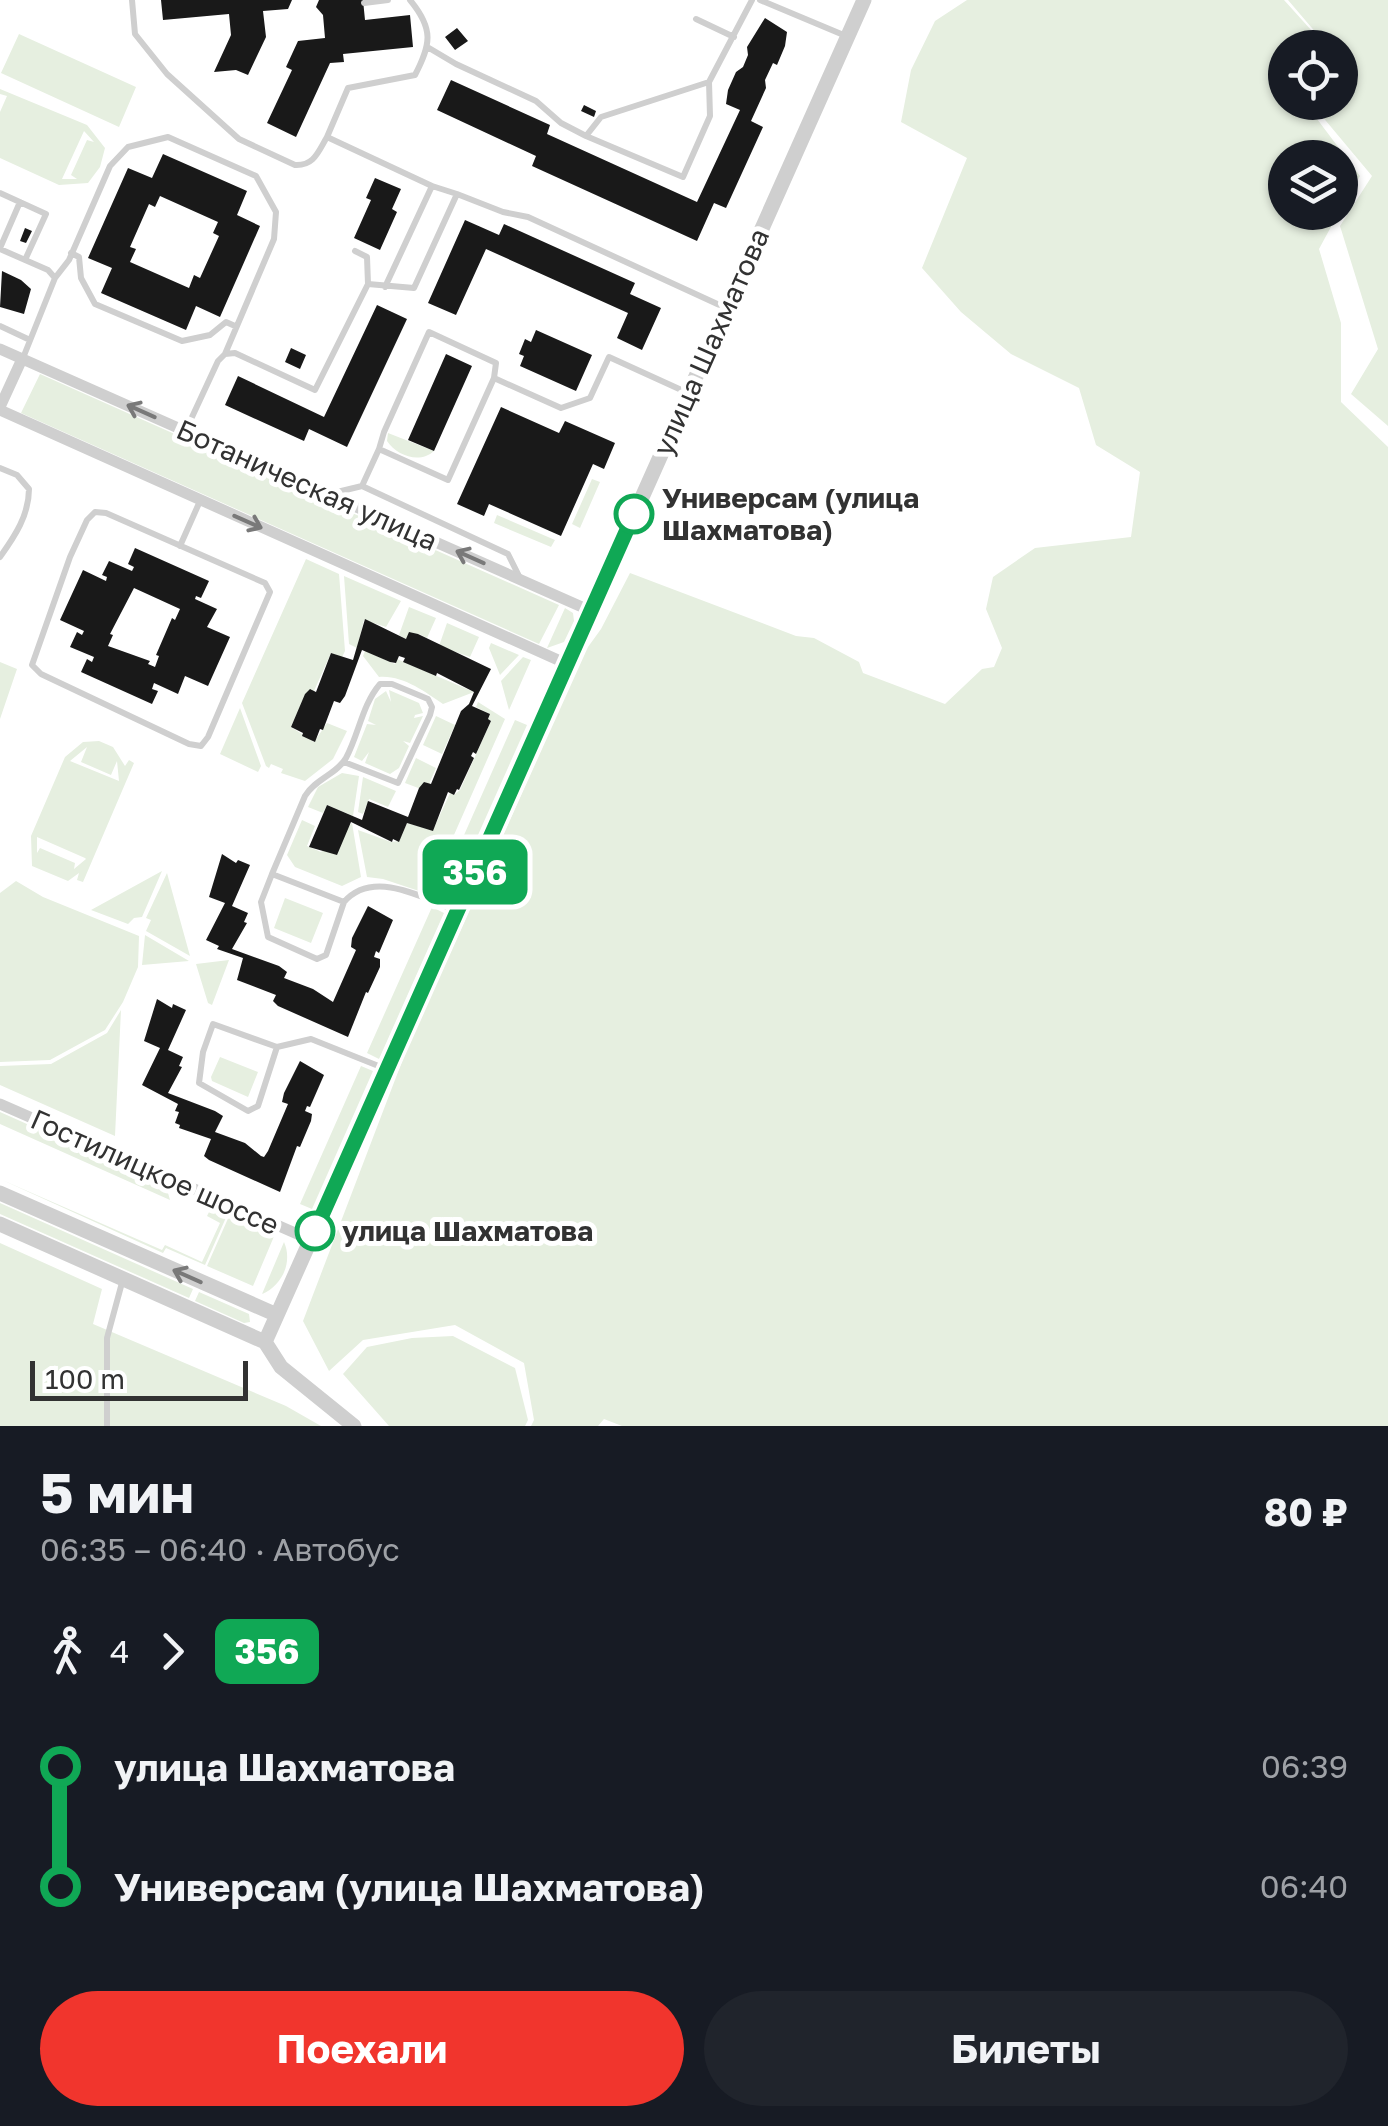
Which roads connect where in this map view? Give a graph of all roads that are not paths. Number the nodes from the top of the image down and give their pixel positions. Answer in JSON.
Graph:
{"nodes":[{"id":1,"x":132,"y":0,"type":"edge"},
{"id":2,"x":388,"y":0,"type":"edge"},
{"id":3,"x":410,"y":0,"type":"edge"},
{"id":4,"x":756,"y":0,"type":"edge"},
{"id":5,"x":864,"y":0,"type":"edge"},
{"id":6,"x":364,"y":4,"type":"dead end"},
{"id":7,"x":696,"y":19,"type":"dead end"},
{"id":8,"x":734,"y":37,"type":"junction"},
{"id":9,"x":847,"y":37,"type":"junction"},
{"id":10,"x":429,"y":48,"type":"junction"},
{"id":11,"x":709,"y":82,"type":"junction"},
{"id":12,"x":586,"y":136,"type":"junction"},
{"id":13,"x":327,"y":138,"type":"junction"},
{"id":14,"x":432,"y":186,"type":"junction"},
{"id":15,"x":0,"y":193,"type":"edge"},
{"id":16,"x":457,"y":194,"type":"junction"},
{"id":17,"x":20,"y":202,"type":"junction"},
{"id":18,"x":0,"y":248,"type":"edge"},
{"id":19,"x":355,"y":251,"type":"dead end"},
{"id":20,"x":72,"y":253,"type":"junction"},
{"id":21,"x":25,"y":260,"type":"junction"},
{"id":22,"x":55,"y":278,"type":"junction"},
{"id":23,"x":368,"y":284,"type":"junction"},
{"id":24,"x":385,"y":287,"type":"junction"},
{"id":25,"x":726,"y":308,"type":"junction"},
{"id":26,"x":0,"y":326,"type":"edge"},
{"id":27,"x":236,"y":326,"type":"junction"},
{"id":28,"x":30,"y":340,"type":"junction"},
{"id":29,"x":0,"y":349,"type":"edge"},
{"id":30,"x":225,"y":354,"type":"junction"},
{"id":31,"x":22,"y":359,"type":"junction"},
{"id":32,"x":494,"y":378,"type":"junction"},
{"id":33,"x":689,"y":393,"type":"junction"},
{"id":34,"x":0,"y":409,"type":"edge"},
{"id":35,"x":185,"y":431,"type":"junction"},
{"id":36,"x":379,"y":449,"type":"junction"},
{"id":37,"x":0,"y":468,"type":"edge"},
{"id":38,"x":362,"y":486,"type":"junction"},
{"id":39,"x":328,"y":494,"type":"junction"},
{"id":40,"x":200,"y":500,"type":"junction"},
{"id":41,"x":180,"y":546,"type":"junction"},
{"id":42,"x":0,"y":557,"type":"edge"},
{"id":43,"x":520,"y":580,"type":"junction"},
{"id":44,"x":591,"y":612,"type":"junction"},
{"id":45,"x":567,"y":664,"type":"junction"},
{"id":46,"x":344,"y":762,"type":"junction"},
{"id":47,"x":272,"y":874,"type":"junction"},
{"id":48,"x":344,"y":902,"type":"junction"},
{"id":49,"x":458,"y":912,"type":"junction"},
{"id":50,"x":277,"y":1047,"type":"junction"},
{"id":51,"x":387,"y":1070,"type":"junction"},
{"id":52,"x":0,"y":1104,"type":"edge"},
{"id":53,"x":0,"y":1193,"type":"edge"},
{"id":54,"x":0,"y":1224,"type":"edge"},
{"id":55,"x":311,"y":1240,"type":"junction"},
{"id":56,"x":123,"y":1279,"type":"junction"},
{"id":57,"x":276,"y":1315,"type":"junction"},
{"id":58,"x":265,"y":1342,"type":"junction"},
{"id":59,"x":107,"y":1426,"type":"edge"},
{"id":60,"x":354,"y":1426,"type":"edge"}],
"edges":[{"from":1,"to":13,"type":"lane"},
{"from":2,"to":6,"type":"lane"},
{"from":3,"to":10,"type":"lane"},
{"from":4,"to":8,"type":"lane"},
{"from":4,"to":9,"type":"lane"},
{"from":5,"to":9,"type":"street","name":"улица Шахматова"},
{"from":7,"to":8,"type":"lane"},
{"from":8,"to":11,"type":"lane"},
{"from":9,"to":25,"type":"street","name":"улица Шахматова"},
{"from":10,"to":12,"type":"lane"},
{"from":10,"to":13,"type":"lane"},
{"from":11,"to":12,"type":"lane"},
{"from":11,"to":12,"type":"lane"},
{"from":13,"to":14,"type":"lane"},
{"from":14,"to":16,"type":"lane"},
{"from":14,"to":24,"type":"lane"},
{"from":15,"to":17,"type":"lane"},
{"from":16,"to":24,"type":"lane"},
{"from":16,"to":25,"type":"lane"},
{"from":17,"to":18,"type":"lane"},
{"from":17,"to":21,"type":"lane"},
{"from":18,"to":21,"type":"lane"},
{"from":19,"to":23,"type":"lane"},
{"from":20,"to":22,"type":"lane"},
{"from":20,"to":27,"type":"lane"},
{"from":20,"to":27,"type":"lane"},
{"from":21,"to":22,"type":"lane"},
{"from":22,"to":28,"type":"lane"},
{"from":23,"to":24,"type":"lane"},
{"from":23,"to":30,"type":"lane"},
{"from":25,"to":33,"type":"street","name":"улица Шахматова"},
{"from":26,"to":28,"type":"lane"},
{"from":27,"to":30,"type":"lane"},
{"from":28,"to":31,"type":"lane"},
{"from":29,"to":31,"type":"street","name":"Ботаническая улица"},
{"from":30,"to":35,"type":"lane"},
{"from":31,"to":34,"type":"street","name":"Ботаническая улица"},
{"from":35,"to":31,"type":"street","name":"Ботаническая улица","one_way":true},
{"from":32,"to":33,"type":"lane"},
{"from":32,"to":36,"type":"lane"},
{"from":32,"to":36,"type":"lane"},
{"from":33,"to":44,"type":"street","name":"улица Шахматова"},
{"from":34,"to":40,"type":"street","name":"Ботаническая улица"},
{"from":35,"to":39,"type":"street","name":"Ботаническая улица"},
{"from":36,"to":38,"type":"lane"},
{"from":37,"to":42,"type":"lane"},
{"from":38,"to":39,"type":"lane"},
{"from":38,"to":43,"type":"lane"},
{"from":43,"to":39,"type":"street","name":"Ботаническая улица","one_way":true},
{"from":40,"to":41,"type":"lane"},
{"from":40,"to":45,"type":"street","name":"Ботаническая улица","one_way":true},
{"from":41,"to":41,"type":"lane"},
{"from":43,"to":44,"type":"street","name":"Ботаническая улица"},
{"from":44,"to":45,"type":"street","name":"улица Шахматова"},
{"from":45,"to":49,"type":"street","name":"улица Шахматова"},
{"from":46,"to":46,"type":"lane"},
{"from":46,"to":47,"type":"lane"},
{"from":47,"to":48,"type":"lane"},
{"from":47,"to":48,"type":"lane"},
{"from":48,"to":49,"type":"lane"},
{"from":49,"to":51,"type":"street","name":"улица Шахматова"},
{"from":50,"to":50,"type":"lane"},
{"from":50,"to":51,"type":"lane"},
{"from":51,"to":55,"type":"street","name":"улица Шахматова"},
{"from":52,"to":55,"type":"street","name":"Гостилицкое шоссе"},
{"from":57,"to":53,"type":"street","one_way":true},
{"from":54,"to":56,"type":"street"},
{"from":55,"to":57,"type":"street","name":"улица Шахматова"},
{"from":56,"to":58,"type":"street"},
{"from":56,"to":59,"type":"lane"},
{"from":57,"to":58,"type":"street","name":"улица Шахматова"},
{"from":58,"to":60,"type":"street"}]}
